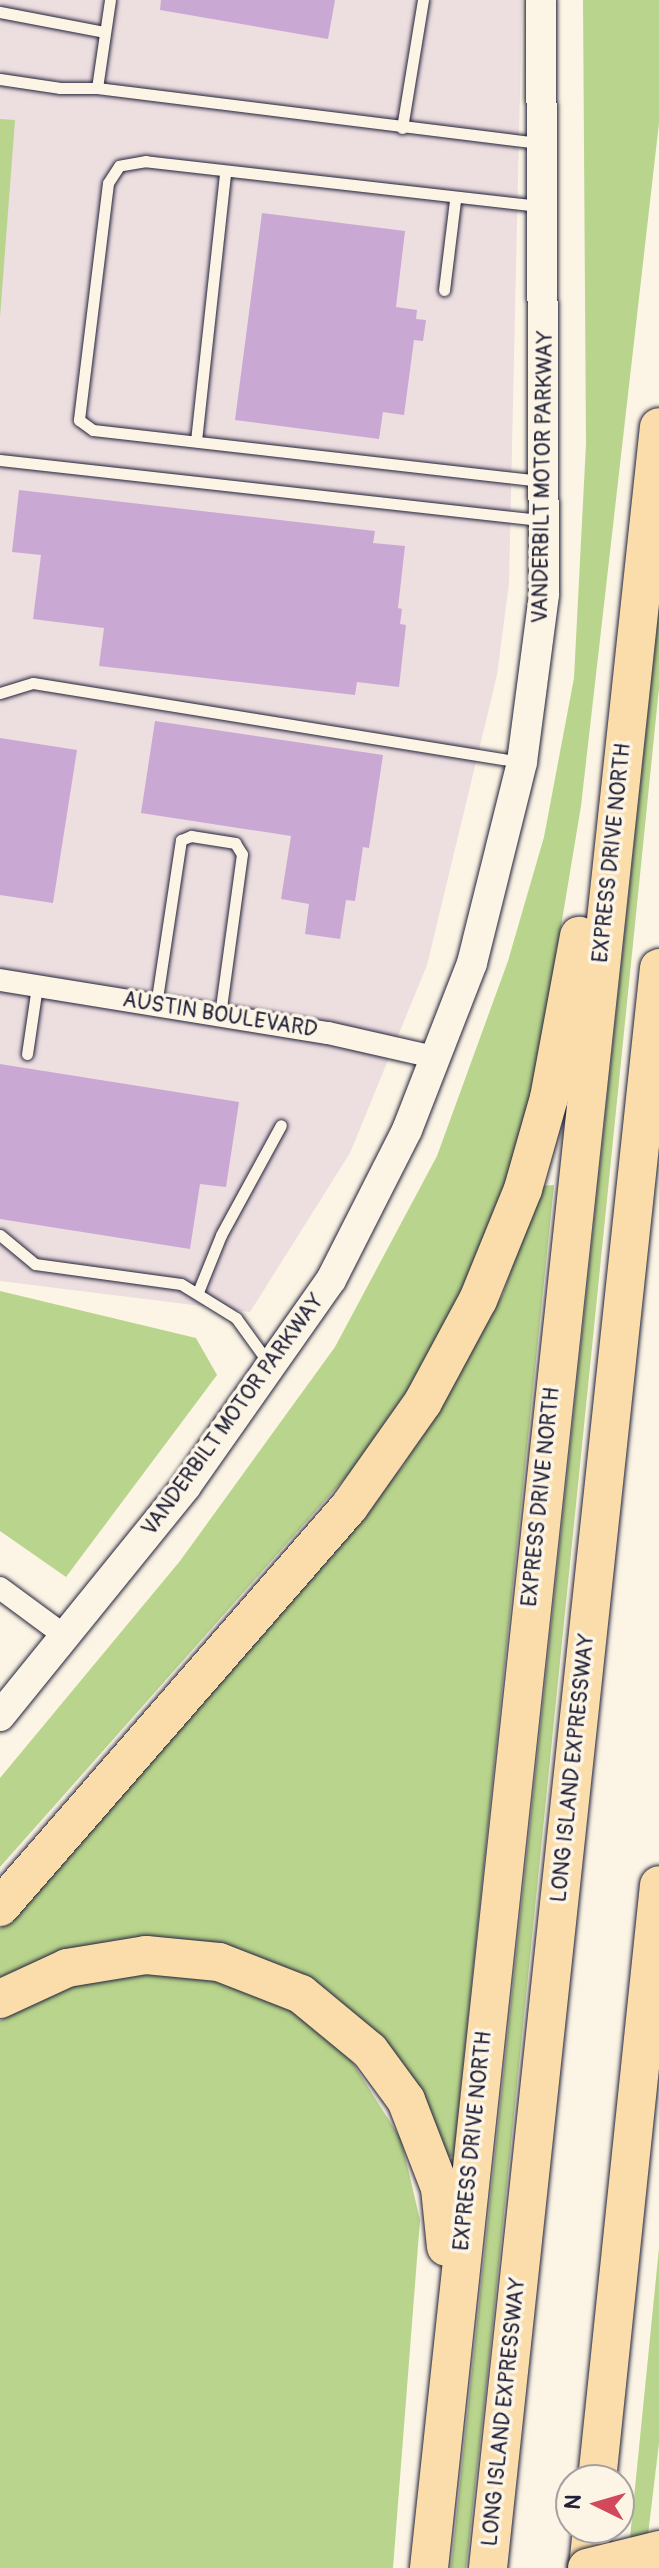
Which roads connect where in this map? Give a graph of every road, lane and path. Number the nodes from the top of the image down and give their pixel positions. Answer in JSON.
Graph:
{"nodes":[{"id":1,"x":110,"y":0,"type":"edge"},
{"id":2,"x":423,"y":0,"type":"edge"},
{"id":3,"x":541,"y":0,"type":"edge"},
{"id":4,"x":0,"y":12,"type":"edge"},
{"id":5,"x":105,"y":32,"type":"junction"},
{"id":6,"x":0,"y":79,"type":"edge"},
{"id":7,"x":97,"y":88,"type":"junction"},
{"id":8,"x":402,"y":128,"type":"junction"},
{"id":9,"x":543,"y":143,"type":"junction"},
{"id":10,"x":225,"y":172,"type":"junction"},
{"id":11,"x":455,"y":200,"type":"junction"},
{"id":12,"x":544,"y":207,"type":"junction"},
{"id":13,"x":444,"y":290,"type":"dead end"},
{"id":14,"x":659,"y":427,"type":"edge"},
{"id":15,"x":196,"y":441,"type":"junction"},
{"id":16,"x":0,"y":460,"type":"edge"},
{"id":17,"x":547,"y":482,"type":"junction"},
{"id":18,"x":547,"y":521,"type":"junction"},
{"id":19,"x":640,"y":607,"type":"junction"},
{"id":20,"x":0,"y":693,"type":"edge"},
{"id":21,"x":522,"y":762,"type":"junction"},
{"id":22,"x":659,"y":968,"type":"edge"},
{"id":23,"x":0,"y":980,"type":"edge"},
{"id":24,"x":37,"y":986,"type":"junction"},
{"id":25,"x":156,"y":1005,"type":"junction"},
{"id":26,"x":220,"y":1015,"type":"junction"},
{"id":27,"x":27,"y":1054,"type":"dead end"},
{"id":28,"x":438,"y":1058,"type":"junction"},
{"id":29,"x":281,"y":1125,"type":"dead end"},
{"id":30,"x":0,"y":1235,"type":"edge"},
{"id":31,"x":198,"y":1292,"type":"junction"},
{"id":32,"x":273,"y":1368,"type":"junction"},
{"id":33,"x":0,"y":1588,"type":"edge"},
{"id":34,"x":65,"y":1636,"type":"junction"},
{"id":35,"x":0,"y":1716,"type":"edge"},
{"id":36,"x":659,"y":1885,"type":"edge"},
{"id":37,"x":1,"y":1905,"type":"edge"},
{"id":38,"x":0,"y":1999,"type":"edge"},
{"id":39,"x":453,"y":2345,"type":"junction"},
{"id":40,"x":599,"y":2464,"type":"edge"},
{"id":41,"x":590,"y":2544,"type":"edge"},
{"id":42,"x":659,"y":2550,"type":"edge"},
{"id":43,"x":429,"y":2568,"type":"edge"},
{"id":44,"x":488,"y":2568,"type":"edge"},
{"id":45,"x":588,"y":2568,"type":"edge"}],
"edges":[{"from":1,"to":5,"type":"lane"},
{"from":2,"to":8,"type":"lane"},
{"from":3,"to":9,"type":"main road","name":"VANDERBILT MOTOR PARKWAY"},
{"from":4,"to":5,"type":"lane"},
{"from":5,"to":7,"type":"lane"},
{"from":6,"to":7,"type":"lane"},
{"from":7,"to":8,"type":"lane"},
{"from":8,"to":9,"type":"lane"},
{"from":9,"to":12,"type":"main road","name":"VANDERBILT MOTOR PARKWAY"},
{"from":10,"to":11,"type":"lane"},
{"from":10,"to":15,"type":"lane"},
{"from":10,"to":15,"type":"lane"},
{"from":11,"to":12,"type":"lane"},
{"from":11,"to":13,"type":"lane"},
{"from":12,"to":17,"type":"main road","name":"VANDERBILT MOTOR PARKWAY"},
{"from":14,"to":19,"type":"highway","name":"EXPRESS DRIVE NORTH"},
{"from":15,"to":17,"type":"lane"},
{"from":16,"to":18,"type":"lane"},
{"from":17,"to":18,"type":"main road","name":"VANDERBILT MOTOR PARKWAY"},
{"from":18,"to":21,"type":"main road","name":"VANDERBILT MOTOR PARKWAY"},
{"from":19,"to":37,"type":"highway"},
{"from":19,"to":39,"type":"highway","name":"EXPRESS DRIVE NORTH"},
{"from":20,"to":21,"type":"lane"},
{"from":21,"to":28,"type":"main road","name":"VANDERBILT MOTOR PARKWAY"},
{"from":22,"to":44,"type":"highway","name":"LONG ISLAND EXPRESSWAY"},
{"from":23,"to":24,"type":"street","name":"AUSTIN BOULEVARD"},
{"from":24,"to":25,"type":"street","name":"AUSTIN BOULEVARD"},
{"from":24,"to":27,"type":"lane"},
{"from":25,"to":26,"type":"street","name":"AUSTIN BOULEVARD"},
{"from":25,"to":26,"type":"lane"},
{"from":26,"to":28,"type":"street","name":"AUSTIN BOULEVARD"},
{"from":28,"to":32,"type":"main road","name":"VANDERBILT MOTOR PARKWAY"},
{"from":29,"to":31,"type":"lane"},
{"from":30,"to":31,"type":"lane"},
{"from":31,"to":32,"type":"lane"},
{"from":32,"to":34,"type":"main road","name":"VANDERBILT MOTOR PARKWAY"},
{"from":33,"to":34,"type":"street"},
{"from":34,"to":35,"type":"main road","name":"VANDERBILT MOTOR PARKWAY"},
{"from":36,"to":40,"type":"highway"},
{"from":38,"to":39,"type":"highway"},
{"from":39,"to":43,"type":"highway","name":"EXPRESS DRIVE NORTH"},
{"from":41,"to":45,"type":"highway"},
{"from":42,"to":45,"type":"highway","bridge":true}]}
